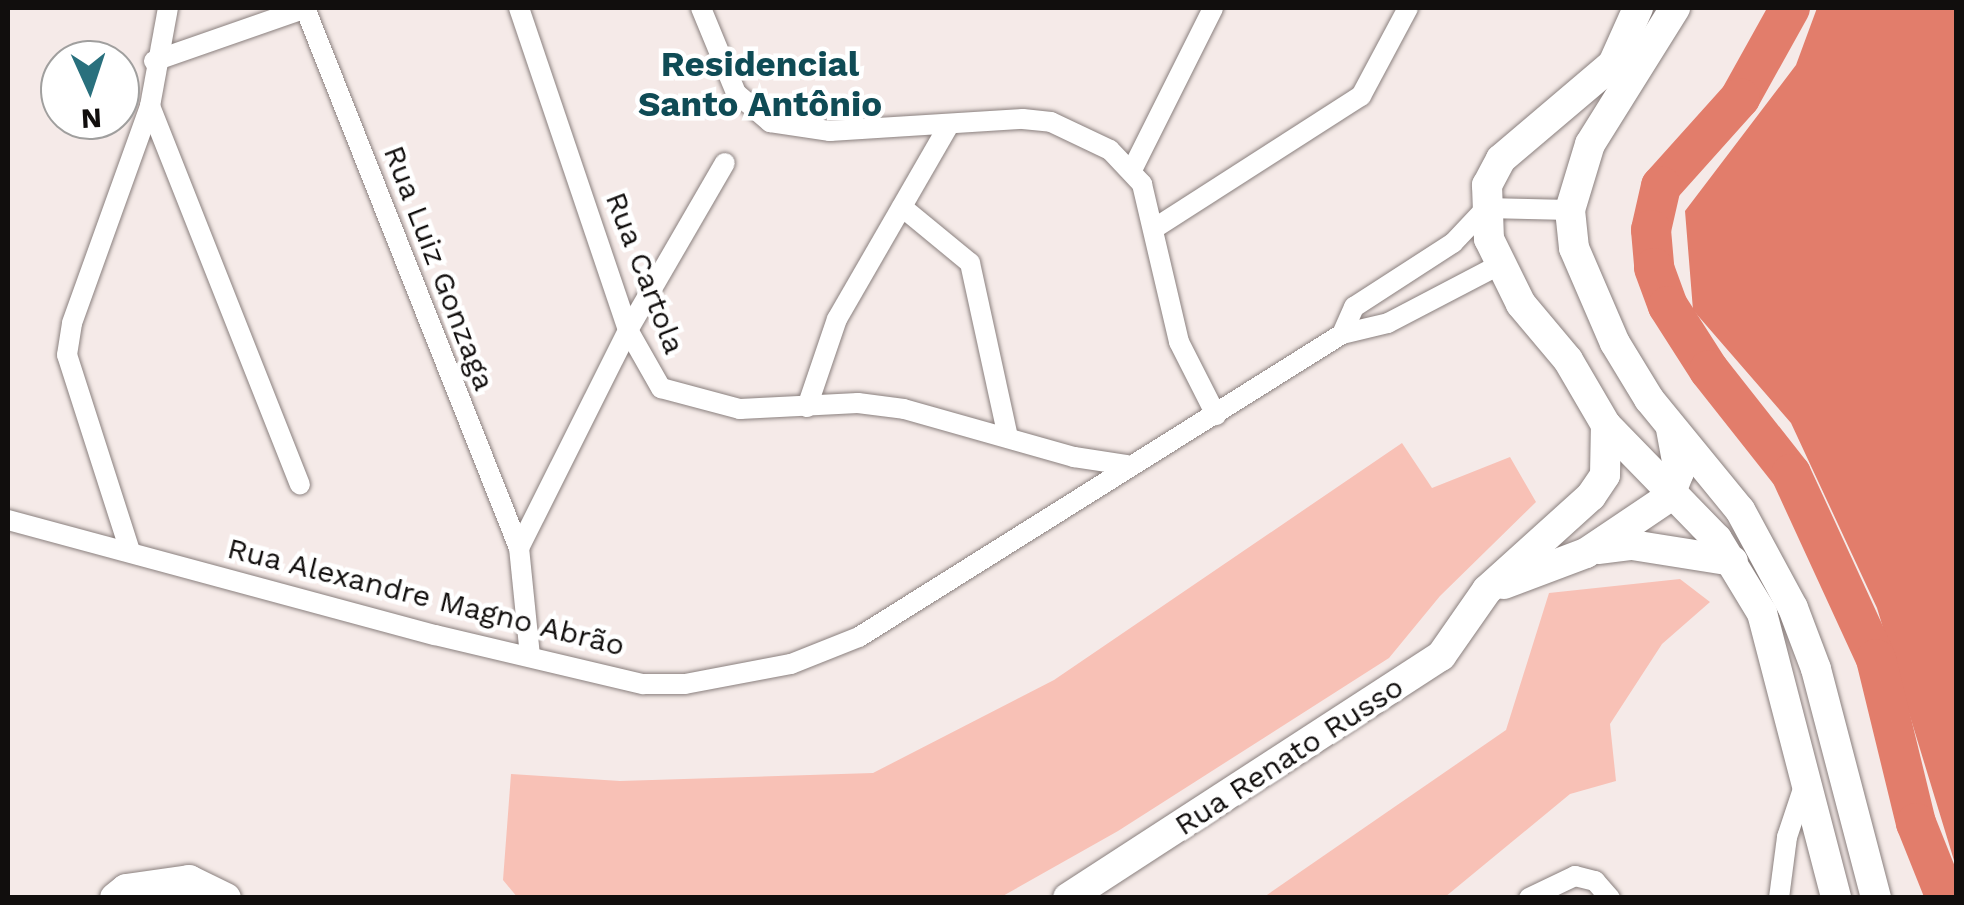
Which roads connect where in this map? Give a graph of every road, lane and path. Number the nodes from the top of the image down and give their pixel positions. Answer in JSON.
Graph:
{"nodes":[{"id":1,"x":168,"y":8,"type":"edge"},
{"id":2,"x":306,"y":8,"type":"edge"},
{"id":3,"x":519,"y":8,"type":"edge"},
{"id":4,"x":700,"y":8,"type":"edge"},
{"id":5,"x":1213,"y":8,"type":"edge"},
{"id":6,"x":1408,"y":8,"type":"edge"},
{"id":7,"x":1638,"y":8,"type":"edge"},
{"id":8,"x":1675,"y":8,"type":"edge"},
{"id":9,"x":154,"y":61,"type":"junction"},
{"id":10,"x":150,"y":106,"type":"junction"},
{"id":11,"x":949,"y":125,"type":"junction"},
{"id":12,"x":725,"y":163,"type":"dead end"},
{"id":13,"x":1132,"y":170,"type":"junction"},
{"id":14,"x":902,"y":207,"type":"junction"},
{"id":15,"x":1486,"y":208,"type":"junction"},
{"id":16,"x":1570,"y":210,"type":"junction"},
{"id":17,"x":1155,"y":228,"type":"junction"},
{"id":18,"x":1499,"y":265,"type":"junction"},
{"id":19,"x":1410,"y":272,"type":"junction"},
{"id":20,"x":1432,"y":298,"type":"junction"},
{"id":21,"x":628,"y":330,"type":"junction"},
{"id":22,"x":1342,"y":334,"type":"junction"},
{"id":23,"x":1568,"y":360,"type":"junction"},
{"id":24,"x":807,"y":407,"type":"junction"},
{"id":25,"x":1659,"y":409,"type":"junction"},
{"id":26,"x":1216,"y":415,"type":"junction"},
{"id":27,"x":1606,"y":425,"type":"junction"},
{"id":28,"x":1008,"y":437,"type":"junction"},
{"id":29,"x":1128,"y":465,"type":"junction"},
{"id":30,"x":300,"y":484,"type":"dead end"},
{"id":31,"x":1670,"y":497,"type":"junction"},
{"id":32,"x":8,"y":520,"type":"edge"},
{"id":33,"x":519,"y":548,"type":"junction"},
{"id":34,"x":130,"y":551,"type":"junction"},
{"id":35,"x":1586,"y":553,"type":"junction"},
{"id":36,"x":1733,"y":562,"type":"junction"},
{"id":37,"x":1487,"y":590,"type":"junction"},
{"id":38,"x":530,"y":656,"type":"junction"},
{"id":39,"x":1807,"y":779,"type":"junction"},
{"id":40,"x":115,"y":898,"type":"edge"},
{"id":41,"x":226,"y":898,"type":"edge"},
{"id":42,"x":1068,"y":898,"type":"edge"},
{"id":43,"x":1529,"y":898,"type":"edge"},
{"id":44,"x":1610,"y":898,"type":"edge"},
{"id":45,"x":1779,"y":898,"type":"edge"},
{"id":46,"x":1836,"y":898,"type":"edge"},
{"id":47,"x":1876,"y":898,"type":"edge"}],
"edges":[{"from":1,"to":9,"type":"street"},
{"from":2,"to":9,"type":"street"},
{"from":2,"to":33,"type":"street","name":"Rua Luiz Gonzaga"},
{"from":3,"to":21,"type":"street","name":"Rua Cartola"},
{"from":4,"to":11,"type":"street"},
{"from":5,"to":13,"type":"street"},
{"from":6,"to":17,"type":"street"},
{"from":7,"to":15,"type":"main road"},
{"from":8,"to":16,"type":"main road"},
{"from":9,"to":10,"type":"street"},
{"from":10,"to":30,"type":"street"},
{"from":10,"to":34,"type":"street"},
{"from":11,"to":13,"type":"street"},
{"from":11,"to":14,"type":"street"},
{"from":12,"to":21,"type":"street"},
{"from":13,"to":17,"type":"street"},
{"from":14,"to":24,"type":"street"},
{"from":14,"to":28,"type":"street"},
{"from":15,"to":16,"type":"street"},
{"from":15,"to":18,"type":"main road"},
{"from":15,"to":19,"type":"street"},
{"from":16,"to":25,"type":"main road"},
{"from":17,"to":26,"type":"street"},
{"from":18,"to":20,"type":"street"},
{"from":18,"to":23,"type":"main road"},
{"from":19,"to":20,"type":"street"},
{"from":19,"to":22,"type":"street"},
{"from":20,"to":22,"type":"street"},
{"from":21,"to":24,"type":"street","name":"Rua Cartola"},
{"from":21,"to":33,"type":"street"},
{"from":22,"to":26,"type":"street","name":"Rua Alexandre Magno Abrão"},
{"from":23,"to":25,"type":"main road"},
{"from":23,"to":27,"type":"main road"},
{"from":24,"to":28,"type":"street","name":"Rua Cartola"},
{"from":25,"to":31,"type":"main road"},
{"from":25,"to":47,"type":"main road"},
{"from":26,"to":29,"type":"street","name":"Rua Alexandre Magno Abrão"},
{"from":27,"to":31,"type":"main road"},
{"from":27,"to":37,"type":"main road","name":"Rua Renato Russo"},
{"from":28,"to":29,"type":"street","name":"Rua Cartola"},
{"from":29,"to":38,"type":"street","name":"Rua Alexandre Magno Abrão"},
{"from":31,"to":35,"type":"main road"},
{"from":31,"to":36,"type":"main road"},
{"from":32,"to":34,"type":"street","name":"Rua Alexandre Magno Abrão"},
{"from":33,"to":38,"type":"street","name":"Rua Luiz Gonzaga"},
{"from":34,"to":38,"type":"street","name":"Rua Alexandre Magno Abrão"},
{"from":35,"to":36,"type":"main road"},
{"from":35,"to":37,"type":"main road"},
{"from":36,"to":39,"type":"main road"},
{"from":37,"to":42,"type":"main road","name":"Rua Renato Russo"},
{"from":39,"to":45,"type":"street"},
{"from":39,"to":46,"type":"main road"},
{"from":40,"to":41,"type":"main road"},
{"from":43,"to":44,"type":"street"}]}
